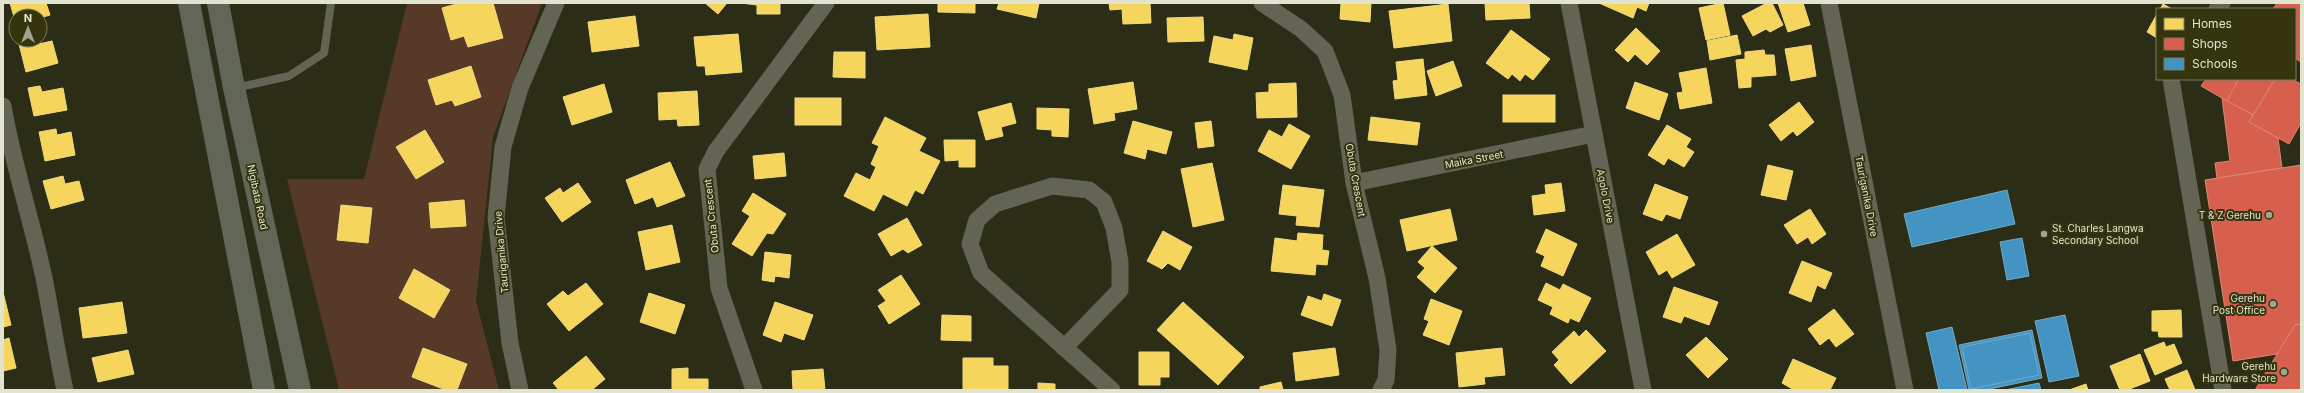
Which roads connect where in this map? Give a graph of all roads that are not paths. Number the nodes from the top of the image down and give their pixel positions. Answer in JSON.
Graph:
{"nodes":[{"id":1,"x":189,"y":3,"type":"edge"},
{"id":2,"x":218,"y":3,"type":"edge"},
{"id":3,"x":331,"y":3,"type":"edge"},
{"id":4,"x":556,"y":3,"type":"edge"},
{"id":5,"x":826,"y":3,"type":"edge"},
{"id":6,"x":1262,"y":3,"type":"edge"},
{"id":7,"x":1569,"y":3,"type":"edge"},
{"id":8,"x":1829,"y":3,"type":"edge"},
{"id":9,"x":2171,"y":80,"type":"edge"},
{"id":10,"x":234,"y":88,"type":"junction"},
{"id":11,"x":3,"y":106,"type":"edge"},
{"id":12,"x":1594,"y":134,"type":"junction"},
{"id":13,"x":1354,"y":183,"type":"junction"},
{"id":14,"x":1064,"y":348,"type":"junction"},
{"id":15,"x":65,"y":390,"type":"edge"},
{"id":16,"x":264,"y":390,"type":"edge"},
{"id":17,"x":300,"y":390,"type":"edge"},
{"id":18,"x":520,"y":390,"type":"edge"},
{"id":19,"x":754,"y":390,"type":"edge"},
{"id":20,"x":1112,"y":390,"type":"edge"},
{"id":21,"x":1381,"y":390,"type":"edge"},
{"id":22,"x":1643,"y":390,"type":"edge"},
{"id":23,"x":1905,"y":390,"type":"edge"},
{"id":24,"x":2223,"y":390,"type":"edge"}],
"edges":[{"from":1,"to":16,"type":"street"},
{"from":2,"to":10,"type":"street","name":"Nigibata Road"},
{"from":3,"to":10,"type":"lane"},
{"from":4,"to":18,"type":"street","name":"Tauriganika Drive"},
{"from":5,"to":19,"type":"street","name":"Obuta Crescent"},
{"from":6,"to":13,"type":"street","name":"Obuta Crescent"},
{"from":7,"to":12,"type":"street","name":"Agolo Drive"},
{"from":8,"to":23,"type":"street","name":"Tauriganika Drive"},
{"from":9,"to":24,"type":"street"},
{"from":10,"to":17,"type":"street","name":"Nigibata Road"},
{"from":11,"to":15,"type":"street"},
{"from":12,"to":13,"type":"street","name":"Maika Street"},
{"from":12,"to":22,"type":"street","name":"Agolo Drive"},
{"from":13,"to":21,"type":"street","name":"Obuta Crescent"},
{"from":14,"to":14,"type":"street"},
{"from":14,"to":20,"type":"street"}]}
